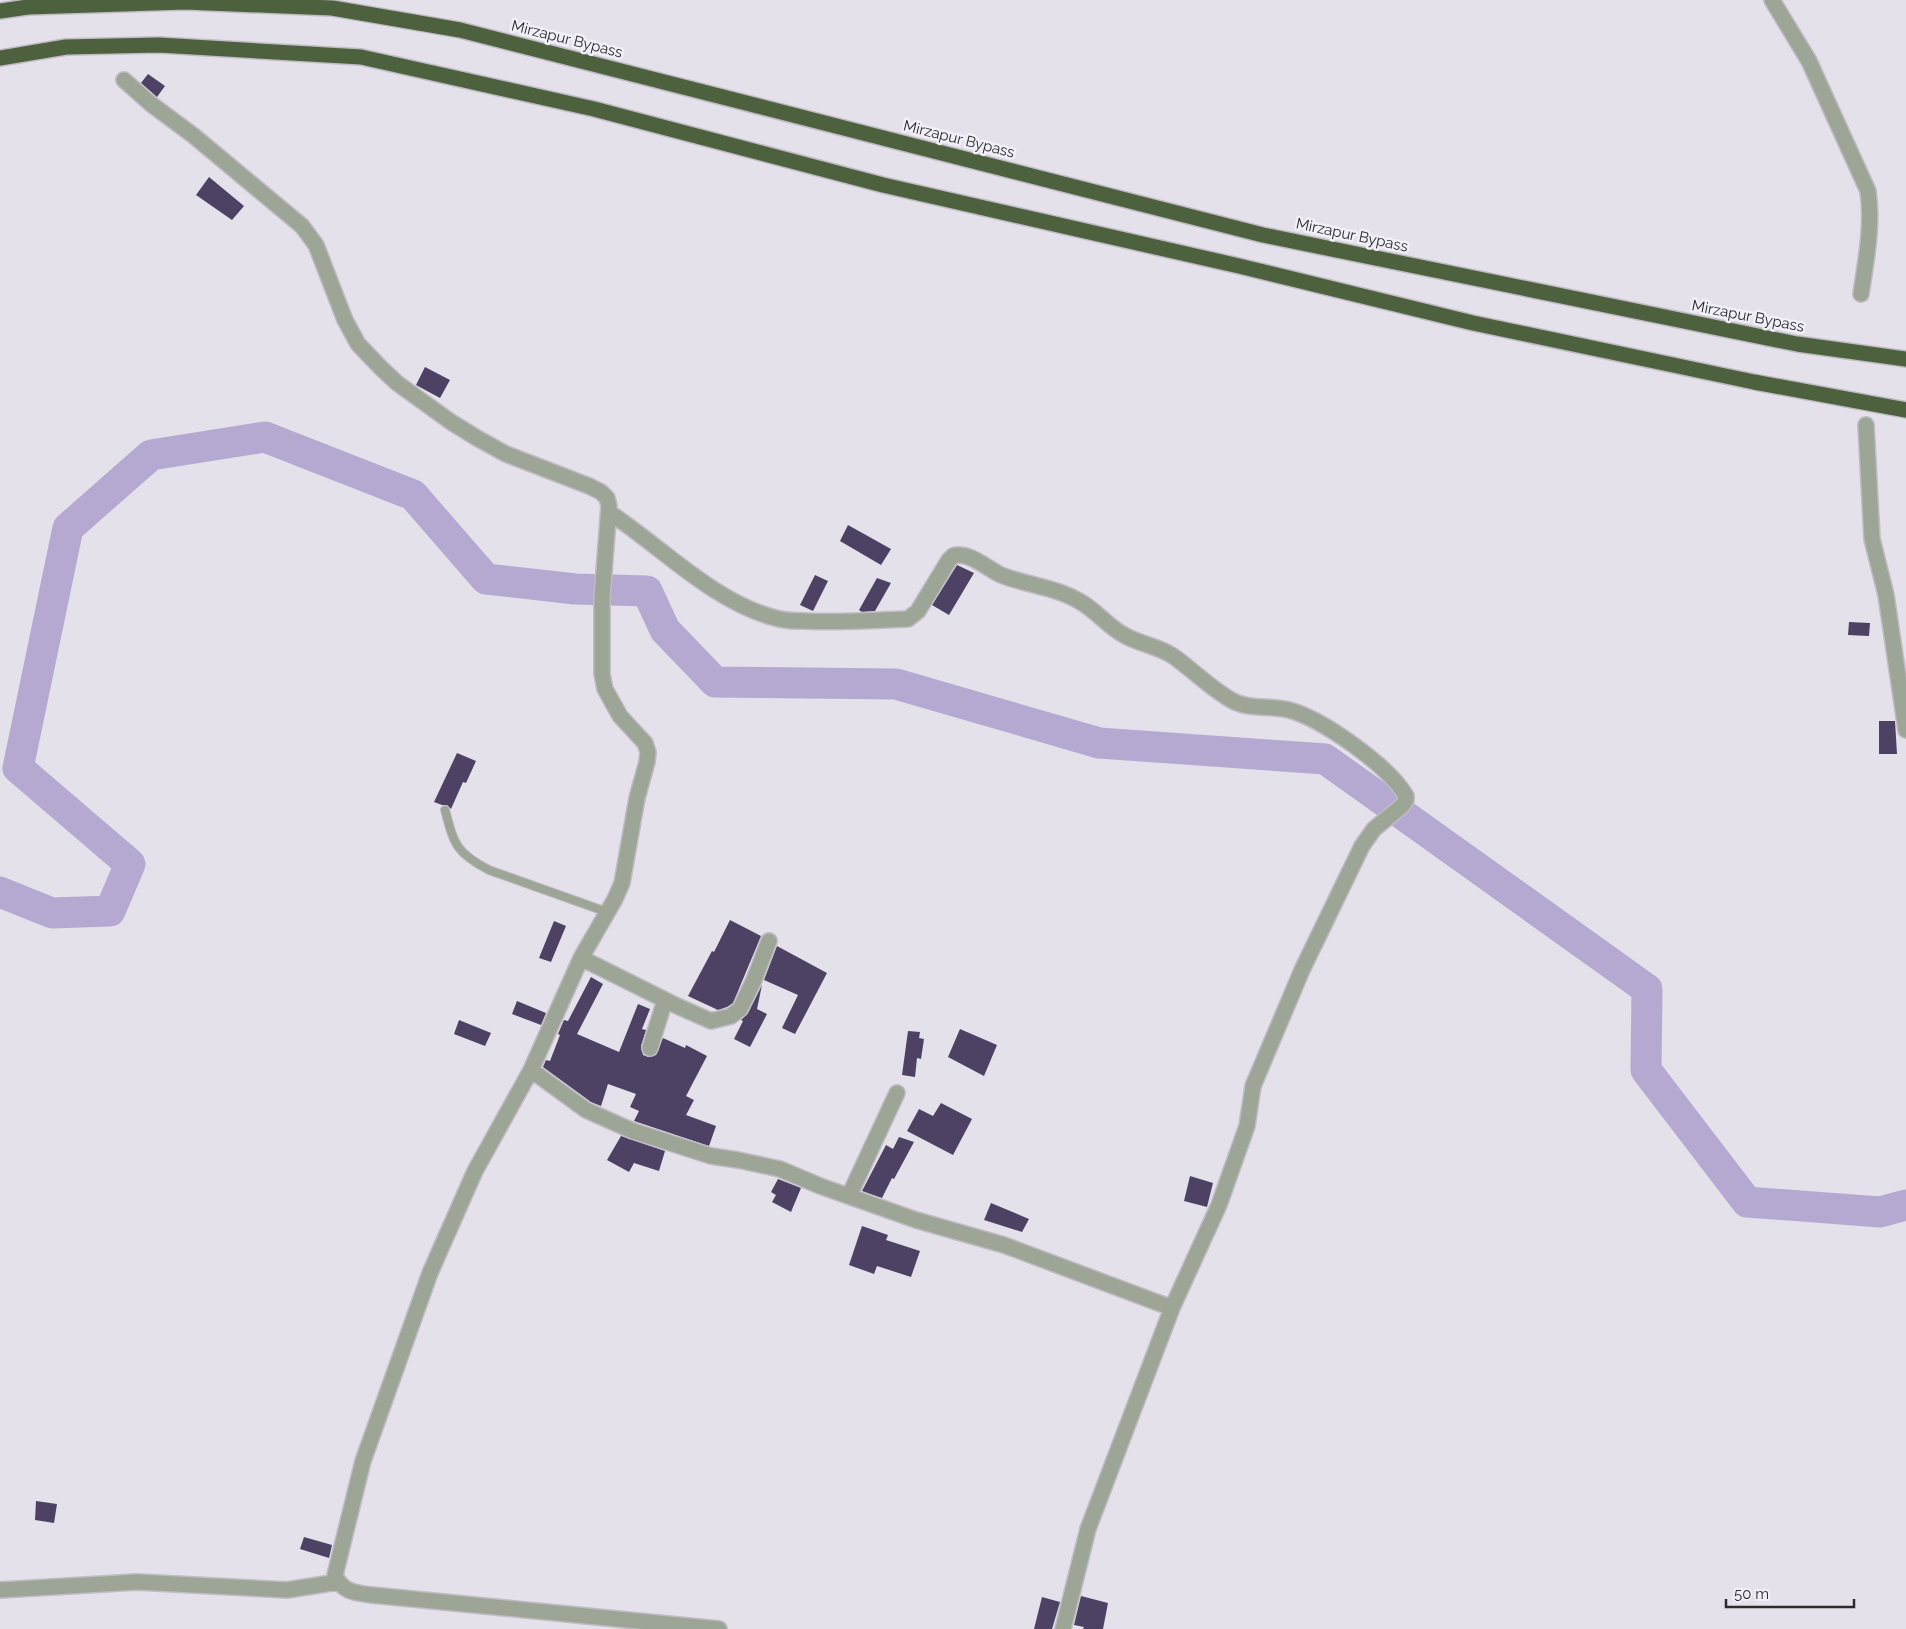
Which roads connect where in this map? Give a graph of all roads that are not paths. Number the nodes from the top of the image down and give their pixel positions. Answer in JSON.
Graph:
{"nodes":[{"id":1,"x":1772,"y":0,"type":"edge"},
{"id":2,"x":0,"y":11,"type":"edge"},
{"id":3,"x":0,"y":58,"type":"edge"},
{"id":4,"x":124,"y":80,"type":"dead end"},
{"id":5,"x":1861,"y":294,"type":"dead end"},
{"id":6,"x":1906,"y":359,"type":"edge"},
{"id":7,"x":1906,"y":410,"type":"edge"},
{"id":8,"x":1866,"y":425,"type":"dead end"},
{"id":9,"x":610,"y":513,"type":"junction"},
{"id":10,"x":1906,"y":730,"type":"edge"},
{"id":11,"x":445,"y":810,"type":"dead end"},
{"id":12,"x":607,"y":912,"type":"junction"},
{"id":13,"x":769,"y":942,"type":"dead end"},
{"id":14,"x":581,"y":958,"type":"junction"},
{"id":15,"x":665,"y":1000,"type":"junction"},
{"id":16,"x":650,"y":1048,"type":"dead end"},
{"id":17,"x":532,"y":1070,"type":"junction"},
{"id":18,"x":897,"y":1093,"type":"dead end"},
{"id":19,"x":849,"y":1196,"type":"junction"},
{"id":20,"x":1172,"y":1308,"type":"junction"},
{"id":21,"x":338,"y":1582,"type":"junction"},
{"id":22,"x":0,"y":1590,"type":"edge"},
{"id":23,"x":719,"y":1629,"type":"edge"},
{"id":24,"x":1063,"y":1629,"type":"edge"}],
"edges":[{"from":1,"to":5,"type":"street"},
{"from":2,"to":6,"type":"highway","name":"Mirzapur Bypass"},
{"from":3,"to":7,"type":"highway"},
{"from":4,"to":9,"type":"street"},
{"from":8,"to":10,"type":"street"},
{"from":9,"to":12,"type":"street"},
{"from":9,"to":20,"type":"street"},
{"from":11,"to":12,"type":"lane"},
{"from":12,"to":14,"type":"street"},
{"from":13,"to":15,"type":"street"},
{"from":14,"to":15,"type":"street"},
{"from":14,"to":17,"type":"street"},
{"from":15,"to":16,"type":"street"},
{"from":17,"to":19,"type":"street"},
{"from":17,"to":21,"type":"street"},
{"from":18,"to":19,"type":"street"},
{"from":19,"to":20,"type":"street"},
{"from":20,"to":24,"type":"street"},
{"from":21,"to":22,"type":"street"},
{"from":21,"to":23,"type":"street"}]}
